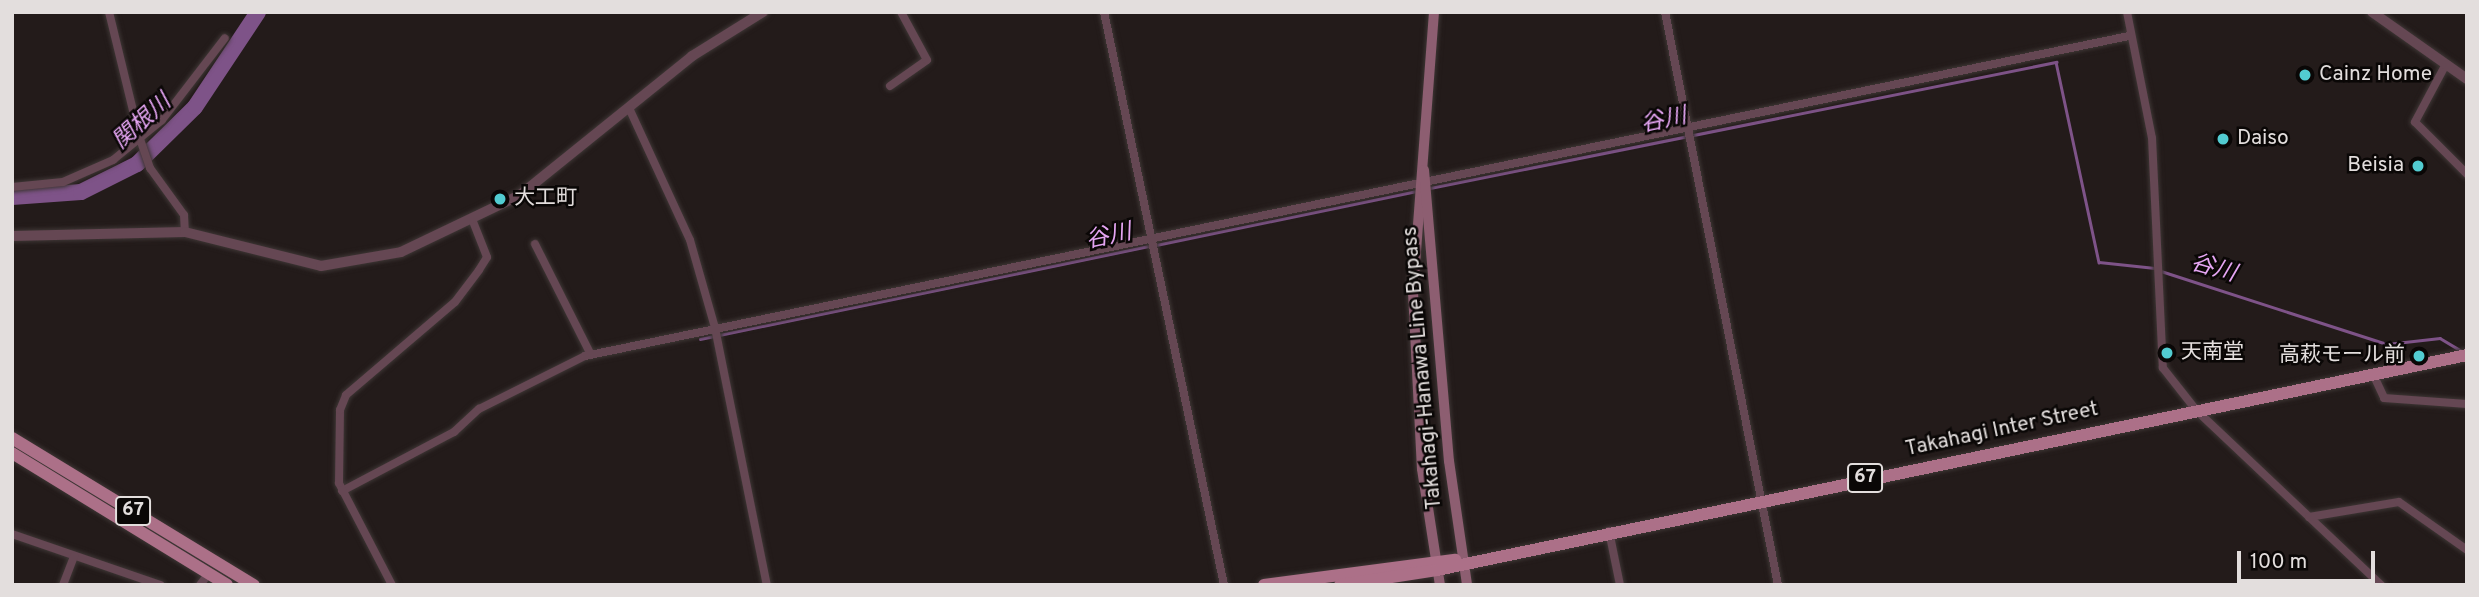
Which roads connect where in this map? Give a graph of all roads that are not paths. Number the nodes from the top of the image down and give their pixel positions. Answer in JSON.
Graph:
{"nodes":[{"id":1,"x":109,"y":12,"type":"edge"},
{"id":2,"x":763,"y":12,"type":"edge"},
{"id":3,"x":901,"y":12,"type":"edge"},
{"id":4,"x":1104,"y":12,"type":"edge"},
{"id":5,"x":1434,"y":12,"type":"edge"},
{"id":6,"x":1665,"y":12,"type":"edge"},
{"id":7,"x":2127,"y":12,"type":"edge"},
{"id":8,"x":2372,"y":12,"type":"edge"},
{"id":9,"x":2129,"y":36,"type":"junction"},
{"id":10,"x":225,"y":38,"type":"dead end"},
{"id":11,"x":2446,"y":64,"type":"junction"},
{"id":12,"x":2467,"y":79,"type":"edge"},
{"id":13,"x":890,"y":86,"type":"dead end"},
{"id":14,"x":629,"y":108,"type":"junction"},
{"id":15,"x":1690,"y":126,"type":"junction"},
{"id":16,"x":140,"y":139,"type":"junction"},
{"id":17,"x":2467,"y":174,"type":"edge"},
{"id":18,"x":1421,"y":182,"type":"junction"},
{"id":19,"x":12,"y":187,"type":"edge"},
{"id":20,"x":472,"y":219,"type":"junction"},
{"id":21,"x":185,"y":232,"type":"junction"},
{"id":22,"x":12,"y":236,"type":"edge"},
{"id":23,"x":1152,"y":239,"type":"junction"},
{"id":24,"x":535,"y":244,"type":"dead end"},
{"id":25,"x":715,"y":328,"type":"junction"},
{"id":26,"x":591,"y":355,"type":"junction"},
{"id":27,"x":2462,"y":356,"type":"edge"},
{"id":28,"x":2373,"y":374,"type":"junction"},
{"id":29,"x":2467,"y":404,"type":"edge"},
{"id":30,"x":2196,"y":410,"type":"junction"},
{"id":31,"x":12,"y":438,"type":"edge"},
{"id":32,"x":12,"y":453,"type":"edge"},
{"id":33,"x":342,"y":491,"type":"junction"},
{"id":34,"x":1762,"y":499,"type":"junction"},
{"id":35,"x":2309,"y":517,"type":"junction"},
{"id":36,"x":1609,"y":531,"type":"junction"},
{"id":37,"x":12,"y":534,"type":"edge"},
{"id":38,"x":2467,"y":550,"type":"edge"},
{"id":39,"x":74,"y":556,"type":"junction"},
{"id":40,"x":1463,"y":561,"type":"junction"},
{"id":41,"x":1436,"y":565,"type":"junction"},
{"id":42,"x":209,"y":573,"type":"junction"},
{"id":43,"x":63,"y":585,"type":"edge"},
{"id":44,"x":160,"y":585,"type":"edge"},
{"id":45,"x":200,"y":585,"type":"edge"},
{"id":46,"x":228,"y":585,"type":"edge"},
{"id":47,"x":254,"y":585,"type":"edge"},
{"id":48,"x":392,"y":585,"type":"edge"},
{"id":49,"x":767,"y":585,"type":"edge"},
{"id":50,"x":1224,"y":585,"type":"edge"},
{"id":51,"x":1264,"y":585,"type":"edge"},
{"id":52,"x":1340,"y":585,"type":"edge"},
{"id":53,"x":1440,"y":585,"type":"edge"},
{"id":54,"x":1468,"y":585,"type":"edge"},
{"id":55,"x":1620,"y":585,"type":"edge"},
{"id":56,"x":1778,"y":585,"type":"edge"},
{"id":57,"x":2381,"y":585,"type":"edge"}],
"edges":[{"from":1,"to":16,"type":"street"},
{"from":2,"to":14,"type":"street"},
{"from":3,"to":13,"type":"street"},
{"from":4,"to":23,"type":"street"},
{"from":5,"to":18,"type":"main road","name":"Takahagi-Hanawa Line Bypass"},
{"from":6,"to":15,"type":"street"},
{"from":7,"to":9,"type":"street"},
{"from":8,"to":11,"type":"street"},
{"from":9,"to":15,"type":"street"},
{"from":9,"to":30,"type":"street"},
{"from":10,"to":16,"type":"street"},
{"from":11,"to":12,"type":"street"},
{"from":11,"to":17,"type":"street"},
{"from":14,"to":20,"type":"street"},
{"from":14,"to":25,"type":"street"},
{"from":15,"to":18,"type":"street"},
{"from":15,"to":34,"type":"street"},
{"from":16,"to":19,"type":"street"},
{"from":16,"to":21,"type":"street"},
{"from":18,"to":23,"type":"street"},
{"from":18,"to":40,"type":"main road","name":"Takahagi-Hanawa Line Bypass"},
{"from":18,"to":41,"type":"main road","name":"Takahagi-Hanawa Line Bypass"},
{"from":20,"to":21,"type":"street"},
{"from":20,"to":33,"type":"street"},
{"from":21,"to":22,"type":"street"},
{"from":23,"to":25,"type":"street"},
{"from":23,"to":50,"type":"street"},
{"from":24,"to":26,"type":"street"},
{"from":25,"to":26,"type":"street"},
{"from":25,"to":49,"type":"street"},
{"from":26,"to":33,"type":"street"},
{"from":27,"to":28,"type":"main road","name":"Takahagi Inter Street","number":"67"},
{"from":28,"to":29,"type":"street"},
{"from":28,"to":30,"type":"main road","name":"Takahagi Inter Street","number":"67"},
{"from":30,"to":34,"type":"main road","name":"Takahagi Inter Street","number":"67"},
{"from":30,"to":35,"type":"street"},
{"from":31,"to":47,"type":"main road","number":"67"},
{"from":32,"to":42,"type":"main road","number":"67"},
{"from":33,"to":48,"type":"street"},
{"from":34,"to":36,"type":"main road","name":"Takahagi Inter Street","number":"67"},
{"from":34,"to":56,"type":"street"},
{"from":35,"to":38,"type":"street"},
{"from":35,"to":57,"type":"street"},
{"from":36,"to":40,"type":"main road","name":"Takahagi Inter Street","number":"67"},
{"from":36,"to":55,"type":"street"},
{"from":37,"to":39,"type":"street"},
{"from":39,"to":43,"type":"street"},
{"from":39,"to":44,"type":"street"},
{"from":40,"to":41,"type":"main road","name":"Takahagi Inter Street","number":"67"},
{"from":40,"to":54,"type":"main road","name":"Takahagi-Hanawa Line Bypass"},
{"from":41,"to":51,"type":"main road","name":"Takahagi Inter Street","number":"67"},
{"from":41,"to":52,"type":"main road","name":"Takahagi Inter Street","number":"67"},
{"from":41,"to":53,"type":"main road","name":"Takahagi-Hanawa Line Bypass"},
{"from":42,"to":45,"type":"street"},
{"from":42,"to":46,"type":"main road","number":"67"}]}
